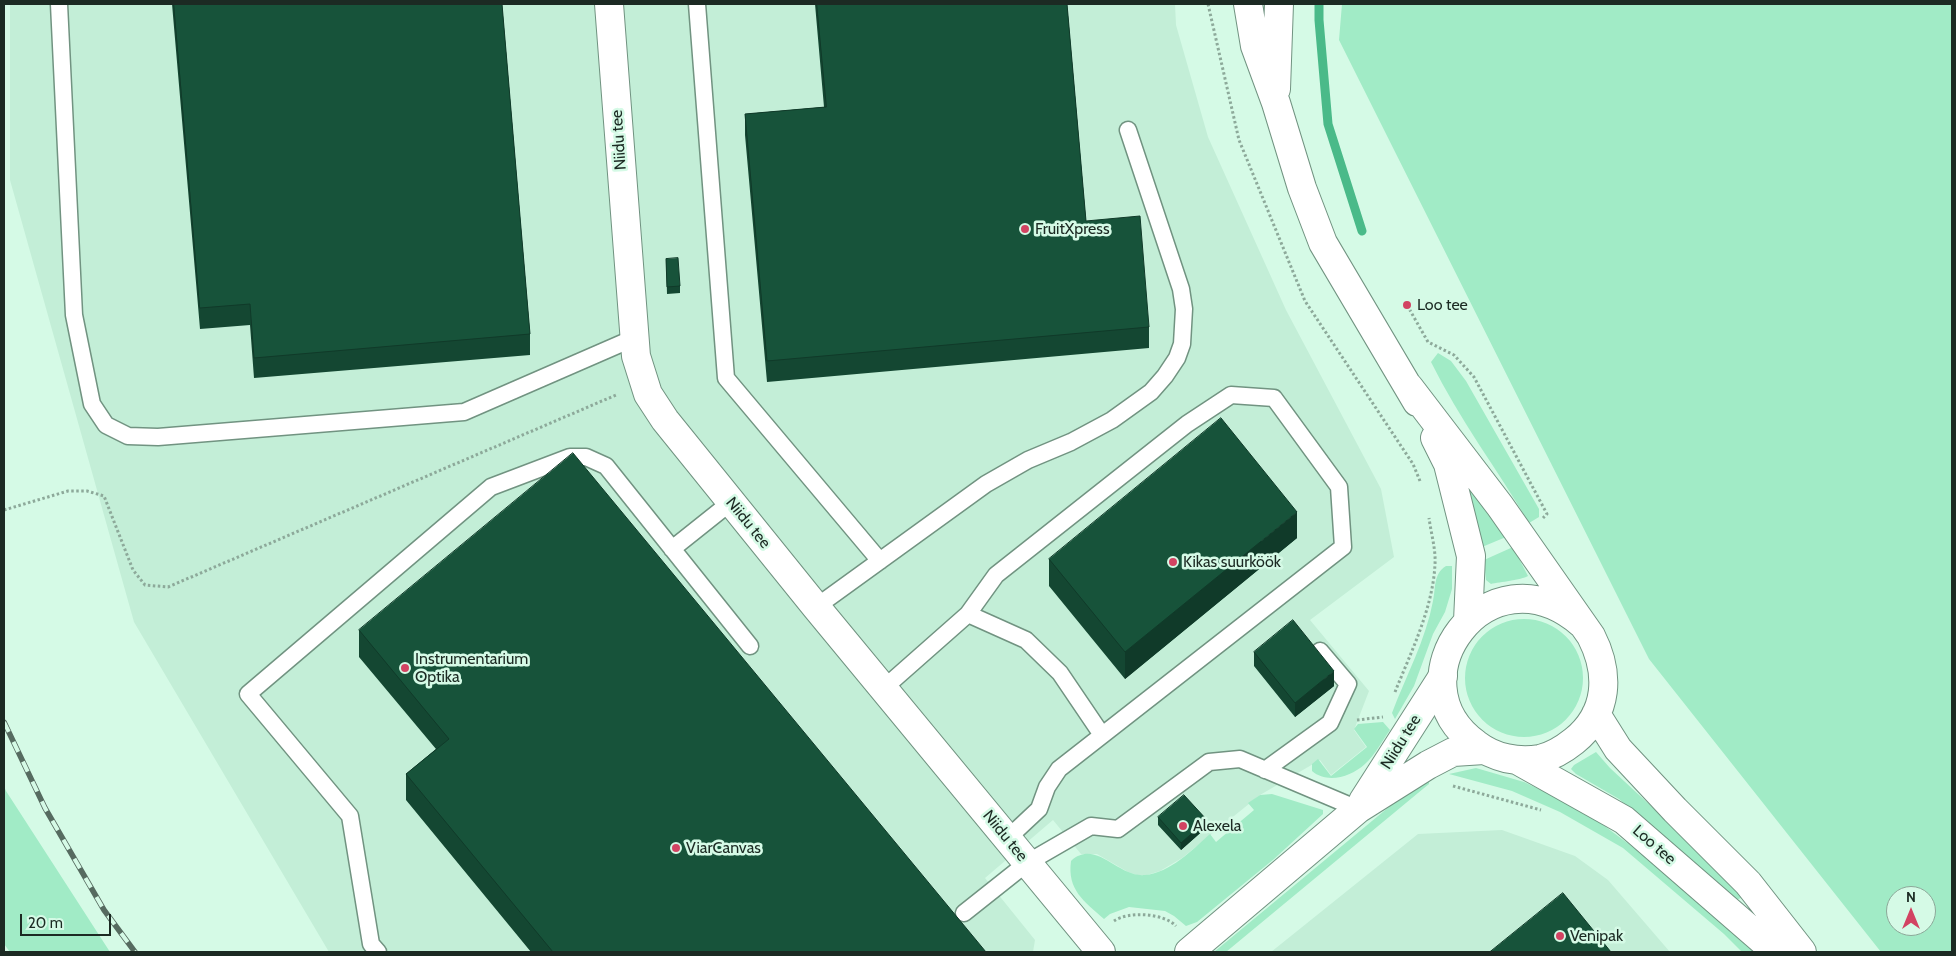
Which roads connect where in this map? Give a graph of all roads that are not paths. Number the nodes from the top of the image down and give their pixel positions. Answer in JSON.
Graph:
{"nodes":[{"id":1,"x":59,"y":4,"type":"edge"},
{"id":2,"x":609,"y":4,"type":"edge"},
{"id":3,"x":696,"y":4,"type":"edge"},
{"id":4,"x":1248,"y":4,"type":"edge"},
{"id":5,"x":1279,"y":4,"type":"edge"},
{"id":6,"x":1276,"y":103,"type":"junction"},
{"id":7,"x":1128,"y":130,"type":"dead end"},
{"id":8,"x":634,"y":338,"type":"junction"},
{"id":9,"x":1409,"y":387,"type":"junction"},
{"id":10,"x":731,"y":502,"type":"junction"},
{"id":11,"x":672,"y":549,"type":"junction"},
{"id":12,"x":880,"y":561,"type":"junction"},
{"id":13,"x":816,"y":607,"type":"junction"},
{"id":14,"x":968,"y":614,"type":"junction"},
{"id":15,"x":1468,"y":621,"type":"junction"},
{"id":16,"x":1581,"y":623,"type":"junction"},
{"id":17,"x":750,"y":646,"type":"dead end"},
{"id":18,"x":1320,"y":651,"type":"edge"},
{"id":19,"x":1443,"y":676,"type":"junction"},
{"id":20,"x":884,"y":689,"type":"junction"},
{"id":21,"x":1596,"y":714,"type":"junction"},
{"id":22,"x":1102,"y":735,"type":"junction"},
{"id":23,"x":1484,"y":750,"type":"junction"},
{"id":24,"x":1517,"y":760,"type":"junction"},
{"id":25,"x":1264,"y":770,"type":"junction"},
{"id":26,"x":1358,"y":808,"type":"junction"},
{"id":27,"x":1007,"y":839,"type":"junction"},
{"id":28,"x":1027,"y":863,"type":"junction"},
{"id":29,"x":964,"y":913,"type":"dead end"},
{"id":30,"x":1096,"y":945,"type":"edge"},
{"id":31,"x":1191,"y":950,"type":"edge"},
{"id":32,"x":378,"y":952,"type":"edge"},
{"id":33,"x":1776,"y":952,"type":"edge"},
{"id":34,"x":1802,"y":952,"type":"edge"}],
"edges":[{"from":1,"to":8,"type":"lane"},
{"from":2,"to":8,"type":"street","name":"Niidu tee"},
{"from":3,"to":12,"type":"lane"},
{"from":4,"to":6,"type":"street","name":"Loo tee"},
{"from":5,"to":6,"type":"street","name":"Loo tee"},
{"from":6,"to":9,"type":"street","name":"Loo tee"},
{"from":7,"to":12,"type":"lane"},
{"from":8,"to":10,"type":"street","name":"Niidu tee"},
{"from":9,"to":15,"type":"street","name":"Loo tee"},
{"from":9,"to":16,"type":"street","name":"Loo tee"},
{"from":10,"to":11,"type":"lane"},
{"from":10,"to":13,"type":"street","name":"Niidu tee"},
{"from":11,"to":17,"type":"lane"},
{"from":11,"to":32,"type":"lane"},
{"from":12,"to":13,"type":"lane"},
{"from":13,"to":20,"type":"street","name":"Niidu tee"},
{"from":14,"to":20,"type":"lane"},
{"from":14,"to":22,"type":"lane"},
{"from":14,"to":22,"type":"lane"},
{"from":15,"to":16,"type":"street","name":"Loo tee"},
{"from":15,"to":19,"type":"street","name":"Loo tee"},
{"from":16,"to":21,"type":"street","name":"Loo tee"},
{"from":18,"to":25,"type":"lane"},
{"from":19,"to":23,"type":"street","name":"Loo tee"},
{"from":19,"to":26,"type":"street","name":"Niidu tee"},
{"from":20,"to":27,"type":"street","name":"Niidu tee"},
{"from":21,"to":24,"type":"street","name":"Loo tee"},
{"from":21,"to":34,"type":"street"},
{"from":22,"to":27,"type":"lane"},
{"from":23,"to":24,"type":"street","name":"Loo tee"},
{"from":23,"to":26,"type":"street","name":"Niidu tee"},
{"from":24,"to":33,"type":"street","name":"Loo tee"},
{"from":25,"to":26,"type":"lane"},
{"from":25,"to":28,"type":"lane"},
{"from":26,"to":31,"type":"street","name":"Niidu tee"},
{"from":27,"to":28,"type":"street","name":"Niidu tee"},
{"from":28,"to":29,"type":"lane"},
{"from":28,"to":30,"type":"street","name":"Niidu tee"}]}
